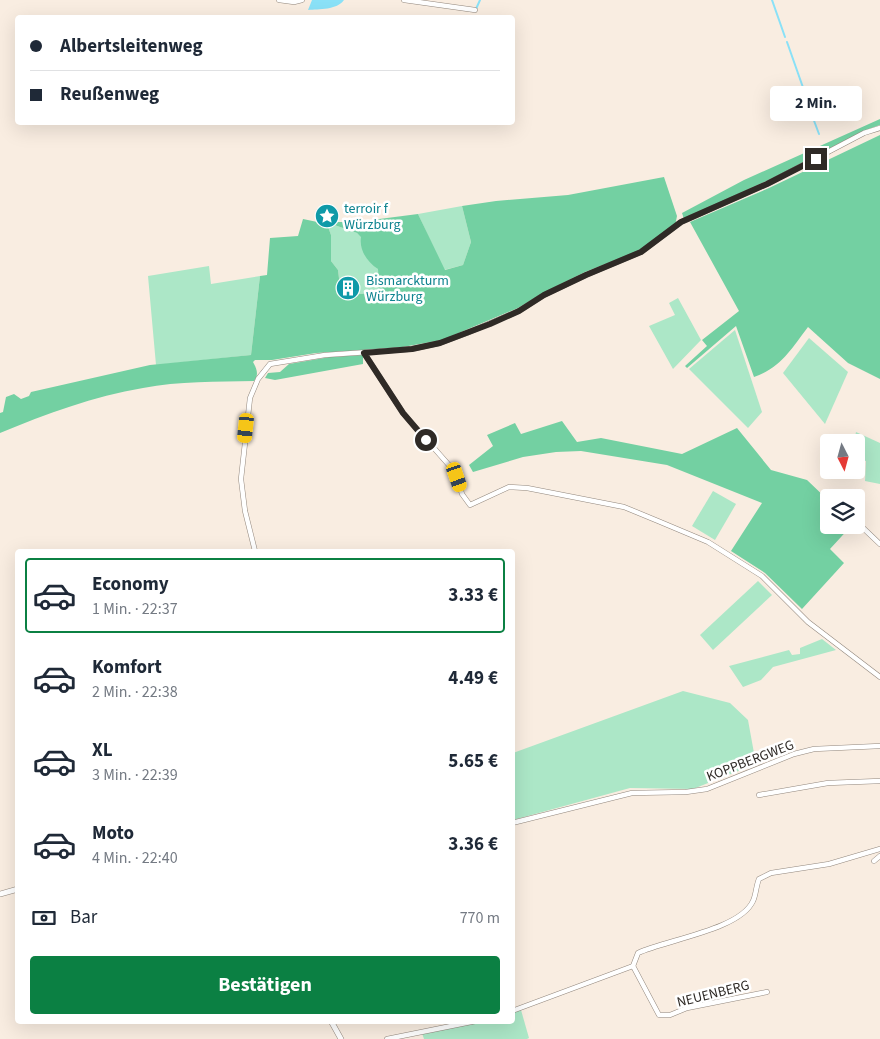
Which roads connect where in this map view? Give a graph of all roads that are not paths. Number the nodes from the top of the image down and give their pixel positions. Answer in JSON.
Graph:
{"nodes":[{"id":1,"x":279,"y":0,"type":"edge"},
{"id":2,"x":302,"y":0,"type":"edge"},
{"id":3,"x":404,"y":0,"type":"edge"},
{"id":4,"x":475,"y":10,"type":"dead end"},
{"id":5,"x":880,"y":128,"type":"edge"},
{"id":6,"x":364,"y":353,"type":"junction"},
{"id":7,"x":865,"y":530,"type":"edge"},
{"id":8,"x":880,"y":544,"type":"edge"},
{"id":9,"x":254,"y":549,"type":"edge"},
{"id":10,"x":880,"y":677,"type":"edge"},
{"id":11,"x":880,"y":746,"type":"edge"},
{"id":12,"x":880,"y":781,"type":"edge"},
{"id":13,"x":759,"y":795,"type":"dead end"},
{"id":14,"x":515,"y":823,"type":"edge"},
{"id":15,"x":880,"y":849,"type":"edge"},
{"id":16,"x":880,"y":856,"type":"edge"},
{"id":17,"x":874,"y":861,"type":"dead end"},
{"id":18,"x":15,"y":890,"type":"edge"},
{"id":19,"x":0,"y":894,"type":"edge"},
{"id":20,"x":633,"y":966,"type":"junction"},
{"id":21,"x":767,"y":992,"type":"dead end"},
{"id":22,"x":515,"y":1010,"type":"edge"},
{"id":23,"x":333,"y":1024,"type":"edge"},
{"id":24,"x":461,"y":1024,"type":"edge"},
{"id":25,"x":341,"y":1039,"type":"edge"},
{"id":26,"x":387,"y":1039,"type":"edge"}],
"edges":[{"from":1,"to":2,"type":"street"},
{"from":3,"to":4,"type":"street"},
{"from":5,"to":6,"type":"street"},
{"from":6,"to":9,"type":"street"},
{"from":6,"to":10,"type":"street"},
{"from":7,"to":8,"type":"street"},
{"from":11,"to":14,"type":"street","name":"KOPPBERGWEG"},
{"from":12,"to":13,"type":"street"},
{"from":15,"to":20,"type":"street"},
{"from":16,"to":17,"type":"street"},
{"from":18,"to":19,"type":"street"},
{"from":20,"to":21,"type":"street","name":"NEUENBERG"},
{"from":20,"to":22,"type":"street"},
{"from":23,"to":25,"type":"street"},
{"from":24,"to":26,"type":"street"}]}
